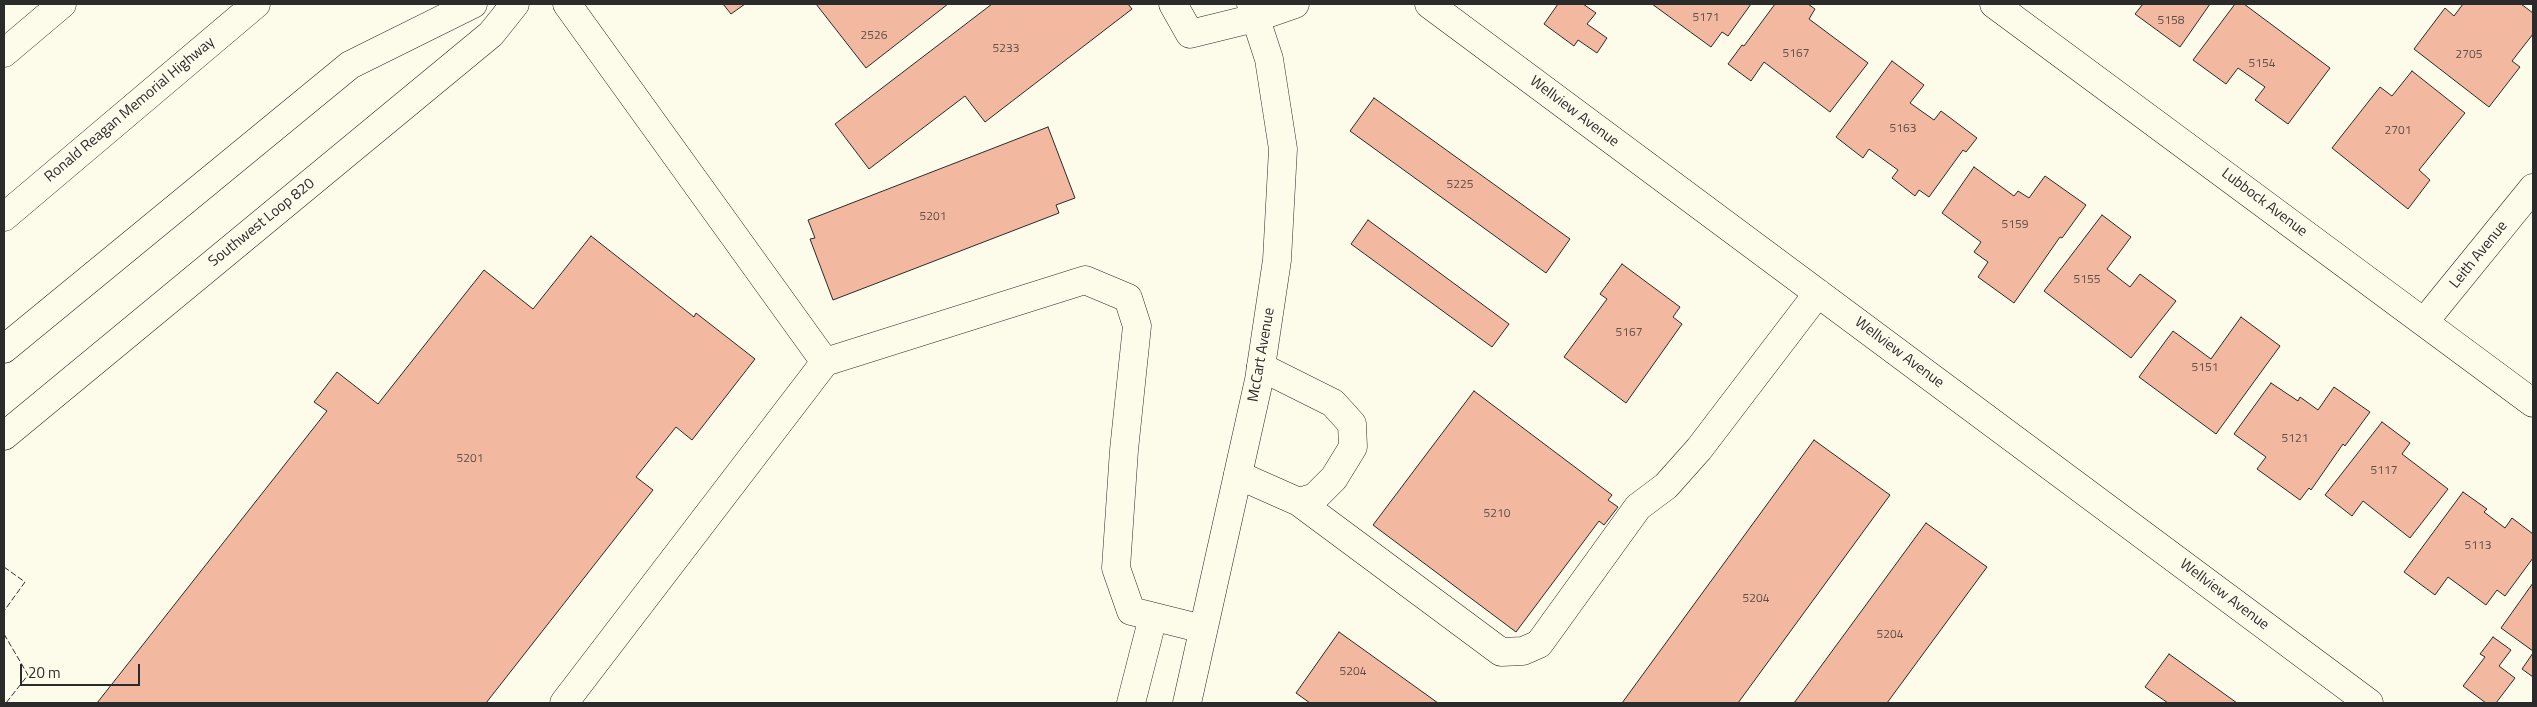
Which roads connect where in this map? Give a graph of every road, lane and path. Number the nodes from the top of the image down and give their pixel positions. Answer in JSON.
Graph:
{"nodes":[{"id":1,"x":62,"y":4,"type":"edge"},
{"id":2,"x":256,"y":4,"type":"edge"},
{"id":3,"x":473,"y":4,"type":"edge"},
{"id":4,"x":515,"y":4,"type":"edge"},
{"id":5,"x":566,"y":4,"type":"edge"},
{"id":6,"x":1173,"y":4,"type":"edge"},
{"id":7,"x":1295,"y":4,"type":"edge"},
{"id":8,"x":1429,"y":4,"type":"edge"},
{"id":9,"x":1994,"y":4,"type":"edge"},
{"id":10,"x":1253,"y":11,"type":"edge"},
{"id":11,"x":4,"y":53,"type":"edge"},
{"id":12,"x":2533,"y":188,"type":"edge"},
{"id":13,"x":4,"y":216,"type":"edge"},
{"id":14,"x":1818,"y":293,"type":"junction"},
{"id":15,"x":2424,"y":322,"type":"junction"},
{"id":16,"x":4,"y":349,"type":"edge"},
{"id":17,"x":825,"y":362,"type":"junction"},
{"id":18,"x":1261,"y":367,"type":"junction"},
{"id":19,"x":2533,"y":403,"type":"edge"},
{"id":20,"x":4,"y":436,"type":"edge"},
{"id":21,"x":1238,"y":474,"type":"junction"},
{"id":22,"x":1299,"y":502,"type":"junction"},
{"id":23,"x":1153,"y":617,"type":"junction"},
{"id":24,"x":1203,"y":629,"type":"junction"},
{"id":25,"x":564,"y":703,"type":"edge"},
{"id":26,"x":1131,"y":703,"type":"edge"},
{"id":27,"x":1187,"y":703,"type":"edge"},
{"id":28,"x":2368,"y":703,"type":"edge"}],
"edges":[{"from":1,"to":11,"type":"main road"},
{"from":2,"to":13,"type":"main road","name":"Ronald Reagan Memorial Highway"},
{"from":3,"to":16,"type":"main road"},
{"from":4,"to":20,"type":"main road","name":"Southwest Loop 820"},
{"from":5,"to":17,"type":"main road"},
{"from":6,"to":10,"type":"main road"},
{"from":7,"to":10,"type":"main road"},
{"from":8,"to":14,"type":"main road","name":"Wellview Avenue"},
{"from":9,"to":15,"type":"main road","name":"Lubbock Avenue"},
{"from":10,"to":18,"type":"main road","name":"McCart Avenue"},
{"from":12,"to":15,"type":"main road","name":"Leith Avenue"},
{"from":14,"to":22,"type":"main road"},
{"from":14,"to":28,"type":"main road","name":"Wellview Avenue"},
{"from":15,"to":19,"type":"main road","name":"Lubbock Avenue"},
{"from":17,"to":23,"type":"main road"},
{"from":17,"to":25,"type":"main road"},
{"from":18,"to":21,"type":"main road","name":"McCart Avenue"},
{"from":18,"to":22,"type":"main road"},
{"from":21,"to":22,"type":"main road"},
{"from":21,"to":24,"type":"main road","name":"McCart Avenue"},
{"from":23,"to":24,"type":"main road"},
{"from":23,"to":26,"type":"main road"},
{"from":24,"to":27,"type":"main road","name":"McCart Avenue"}]}
